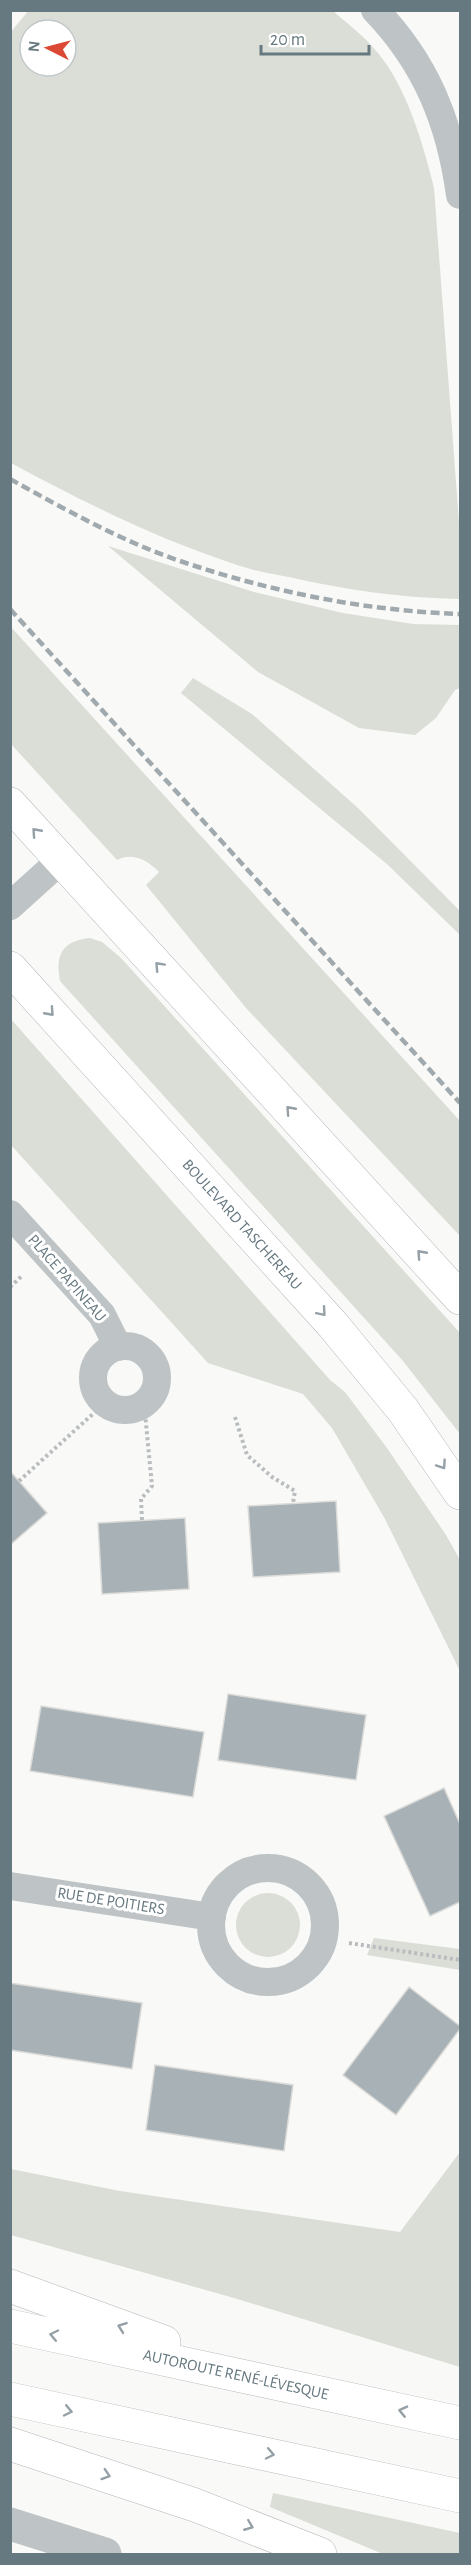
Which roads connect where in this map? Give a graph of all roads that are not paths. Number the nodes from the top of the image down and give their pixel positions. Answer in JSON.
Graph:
{"nodes":[{"id":1,"x":375,"y":10,"type":"edge"},
{"id":2,"x":460,"y":195,"type":"edge"},
{"id":3,"x":10,"y":804,"type":"edge"},
{"id":4,"x":61,"y":860,"type":"junction"},
{"id":5,"x":10,"y":906,"type":"edge"},
{"id":6,"x":10,"y":968,"type":"edge"},
{"id":7,"x":10,"y":1214,"type":"edge"},
{"id":8,"x":460,"y":1298,"type":"edge"},
{"id":9,"x":118,"y":1347,"type":"junction"},
{"id":10,"x":460,"y":1493,"type":"edge"},
{"id":11,"x":10,"y":1886,"type":"edge"},
{"id":12,"x":212,"y":1917,"type":"junction"},
{"id":13,"x":10,"y":2286,"type":"edge"},
{"id":14,"x":10,"y":2326,"type":"edge"},
{"id":15,"x":276,"y":2382,"type":"junction"},
{"id":16,"x":10,"y":2399,"type":"edge"},
{"id":17,"x":460,"y":2423,"type":"edge"},
{"id":18,"x":10,"y":2444,"type":"edge"},
{"id":19,"x":460,"y":2496,"type":"edge"},
{"id":20,"x":10,"y":2524,"type":"edge"},
{"id":21,"x":105,"y":2554,"type":"edge"},
{"id":22,"x":320,"y":2554,"type":"edge"}],
"edges":[{"from":1,"to":2,"type":"street"},
{"from":4,"to":3,"type":"main road","one_way":true},
{"from":4,"to":5,"type":"street"},
{"from":8,"to":4,"type":"main road","one_way":true},
{"from":6,"to":10,"type":"main road","name":"BOULEVARD TASCHEREAU","one_way":true},
{"from":7,"to":9,"type":"street","name":"PLACE PAPINEAU"},
{"from":9,"to":9,"type":"street"},
{"from":11,"to":12,"type":"street","name":"RUE DE POITIERS"},
{"from":12,"to":12,"type":"street"},
{"from":15,"to":13,"type":"main road","one_way":true},
{"from":15,"to":14,"type":"main road","name":"AUTOROUTE RENÉ-LÉVESQUE","one_way":true},
{"from":17,"to":15,"type":"main road","name":"AUTOROUTE RENÉ-LÉVESQUE","one_way":true},
{"from":16,"to":19,"type":"main road","one_way":true},
{"from":18,"to":22,"type":"main road","one_way":true},
{"from":20,"to":21,"type":"street"}]}
